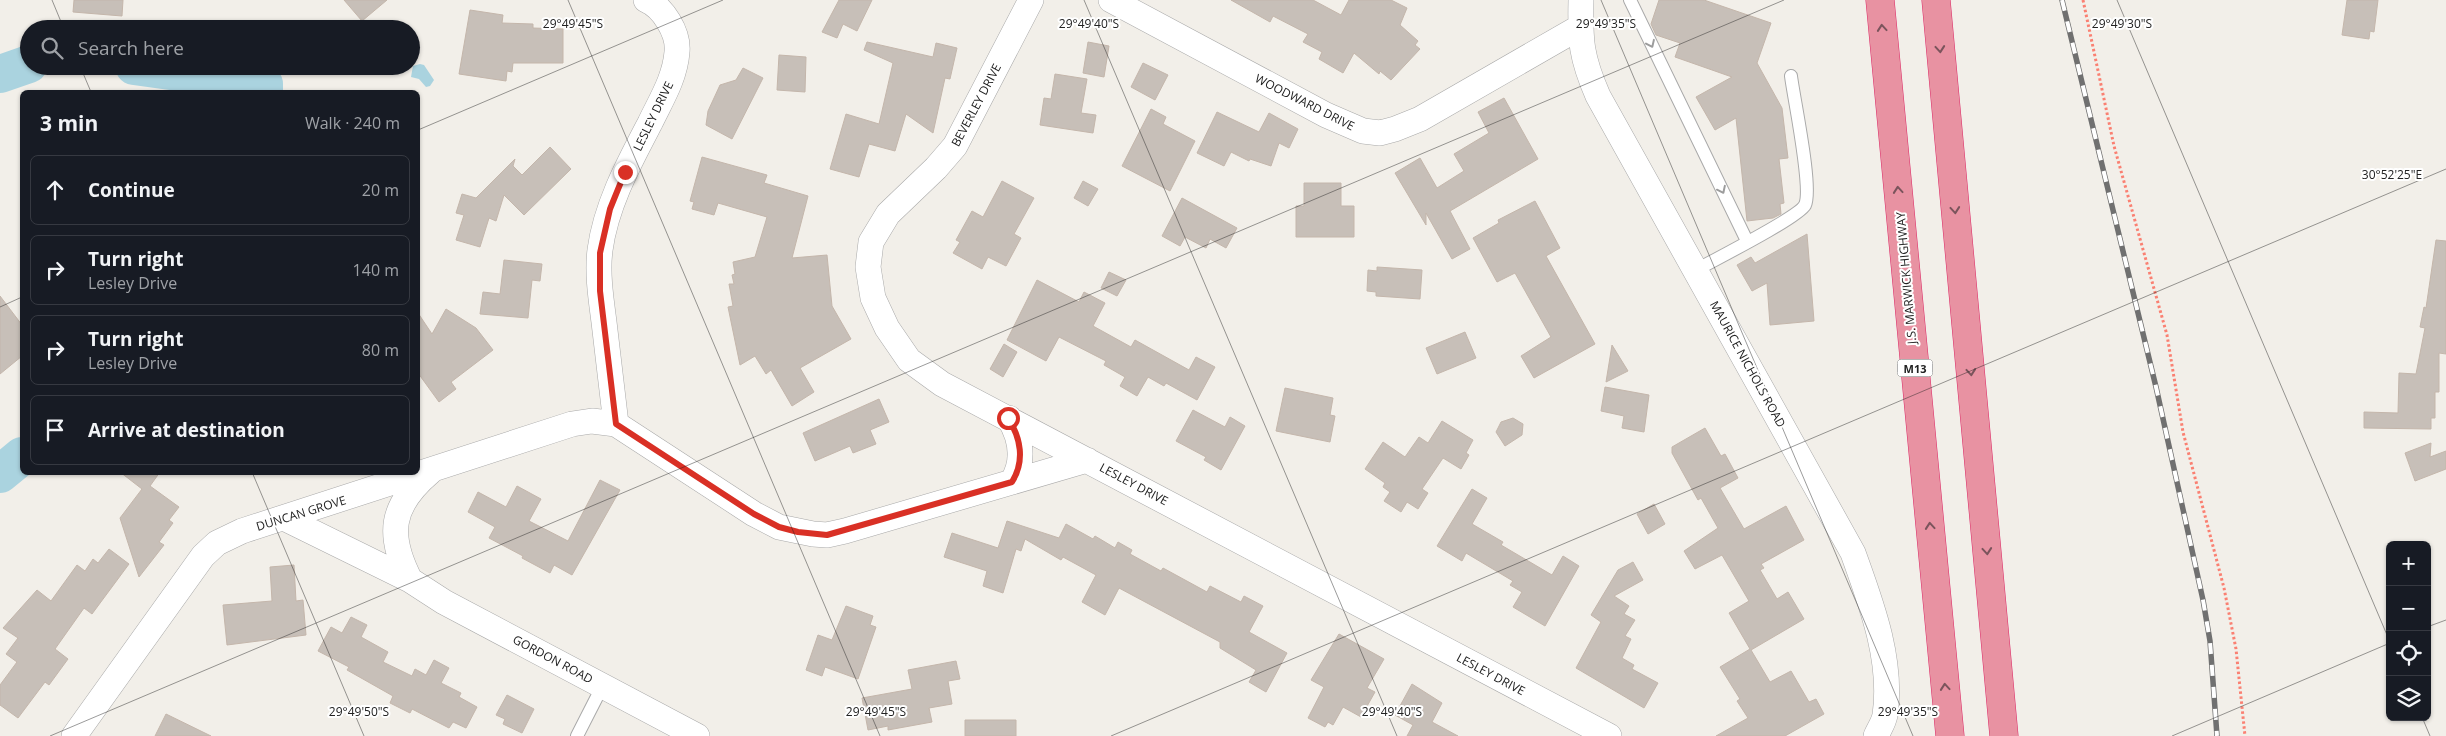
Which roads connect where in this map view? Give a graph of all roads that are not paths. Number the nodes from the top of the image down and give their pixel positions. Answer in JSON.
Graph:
{"nodes":[{"id":1,"x":646,"y":0,"type":"edge"},
{"id":2,"x":1031,"y":0,"type":"edge"},
{"id":3,"x":1111,"y":0,"type":"edge"},
{"id":4,"x":1581,"y":0,"type":"edge"},
{"id":5,"x":1630,"y":0,"type":"edge"},
{"id":6,"x":1880,"y":0,"type":"edge"},
{"id":7,"x":1936,"y":0,"type":"edge"},
{"id":8,"x":1580,"y":27,"type":"junction"},
{"id":9,"x":1791,"y":76,"type":"dead end"},
{"id":10,"x":1747,"y":241,"type":"junction"},
{"id":11,"x":1696,"y":270,"type":"junction"},
{"id":12,"x":1008,"y":418,"type":"junction"},
{"id":13,"x":616,"y":424,"type":"junction"},
{"id":14,"x":1087,"y":460,"type":"junction"},
{"id":15,"x":434,"y":469,"type":"junction"},
{"id":16,"x":420,"y":474,"type":"edge"},
{"id":17,"x":416,"y":475,"type":"edge"},
{"id":18,"x":1012,"y":482,"type":"junction"},
{"id":19,"x":284,"y":518,"type":"junction"},
{"id":20,"x":410,"y":580,"type":"junction"},
{"id":21,"x":603,"y":685,"type":"junction"},
{"id":22,"x":74,"y":736,"type":"edge"},
{"id":23,"x":577,"y":736,"type":"edge"},
{"id":24,"x":697,"y":736,"type":"edge"},
{"id":25,"x":1609,"y":736,"type":"edge"},
{"id":26,"x":1876,"y":736,"type":"edge"},
{"id":27,"x":1950,"y":736,"type":"edge"},
{"id":28,"x":2004,"y":736,"type":"edge"}],
"edges":[{"from":1,"to":13,"type":"street","name":"LESLEY DRIVE"},
{"from":2,"to":12,"type":"street","name":"BEVERLEY DRIVE"},
{"from":3,"to":8,"type":"street","name":"WOODWARD DRIVE"},
{"from":4,"to":8,"type":"street","name":"MAURICE NICHOLS ROAD"},
{"from":5,"to":10,"type":"lane","one_way":true},
{"from":27,"to":6,"type":"highway","name":"J.S. MARWICK HIGHWAY","number":"M13","one_way":true},
{"from":7,"to":28,"type":"highway","one_way":true},
{"from":8,"to":11,"type":"street","name":"MAURICE NICHOLS ROAD"},
{"from":9,"to":10,"type":"lane"},
{"from":10,"to":11,"type":"lane"},
{"from":11,"to":26,"type":"street","name":"MAURICE NICHOLS ROAD"},
{"from":12,"to":14,"type":"street","name":"BEVERLEY DRIVE"},
{"from":12,"to":18,"type":"street"},
{"from":13,"to":15,"type":"street","name":"DUNCAN GROVE"},
{"from":13,"to":18,"type":"street","name":"LESLEY DRIVE"},
{"from":14,"to":18,"type":"street","name":"LESLEY DRIVE"},
{"from":14,"to":25,"type":"street","name":"LESLEY DRIVE"},
{"from":15,"to":16,"type":"street","name":"DUNCAN GROVE"},
{"from":15,"to":20,"type":"street"},
{"from":17,"to":19,"type":"street","name":"DUNCAN GROVE"},
{"from":19,"to":20,"type":"street","name":"GORDON ROAD"},
{"from":19,"to":22,"type":"street","name":"DUNCAN GROVE"},
{"from":20,"to":21,"type":"street","name":"GORDON ROAD"},
{"from":21,"to":23,"type":"lane"},
{"from":21,"to":24,"type":"street","name":"GORDON ROAD"}]}
